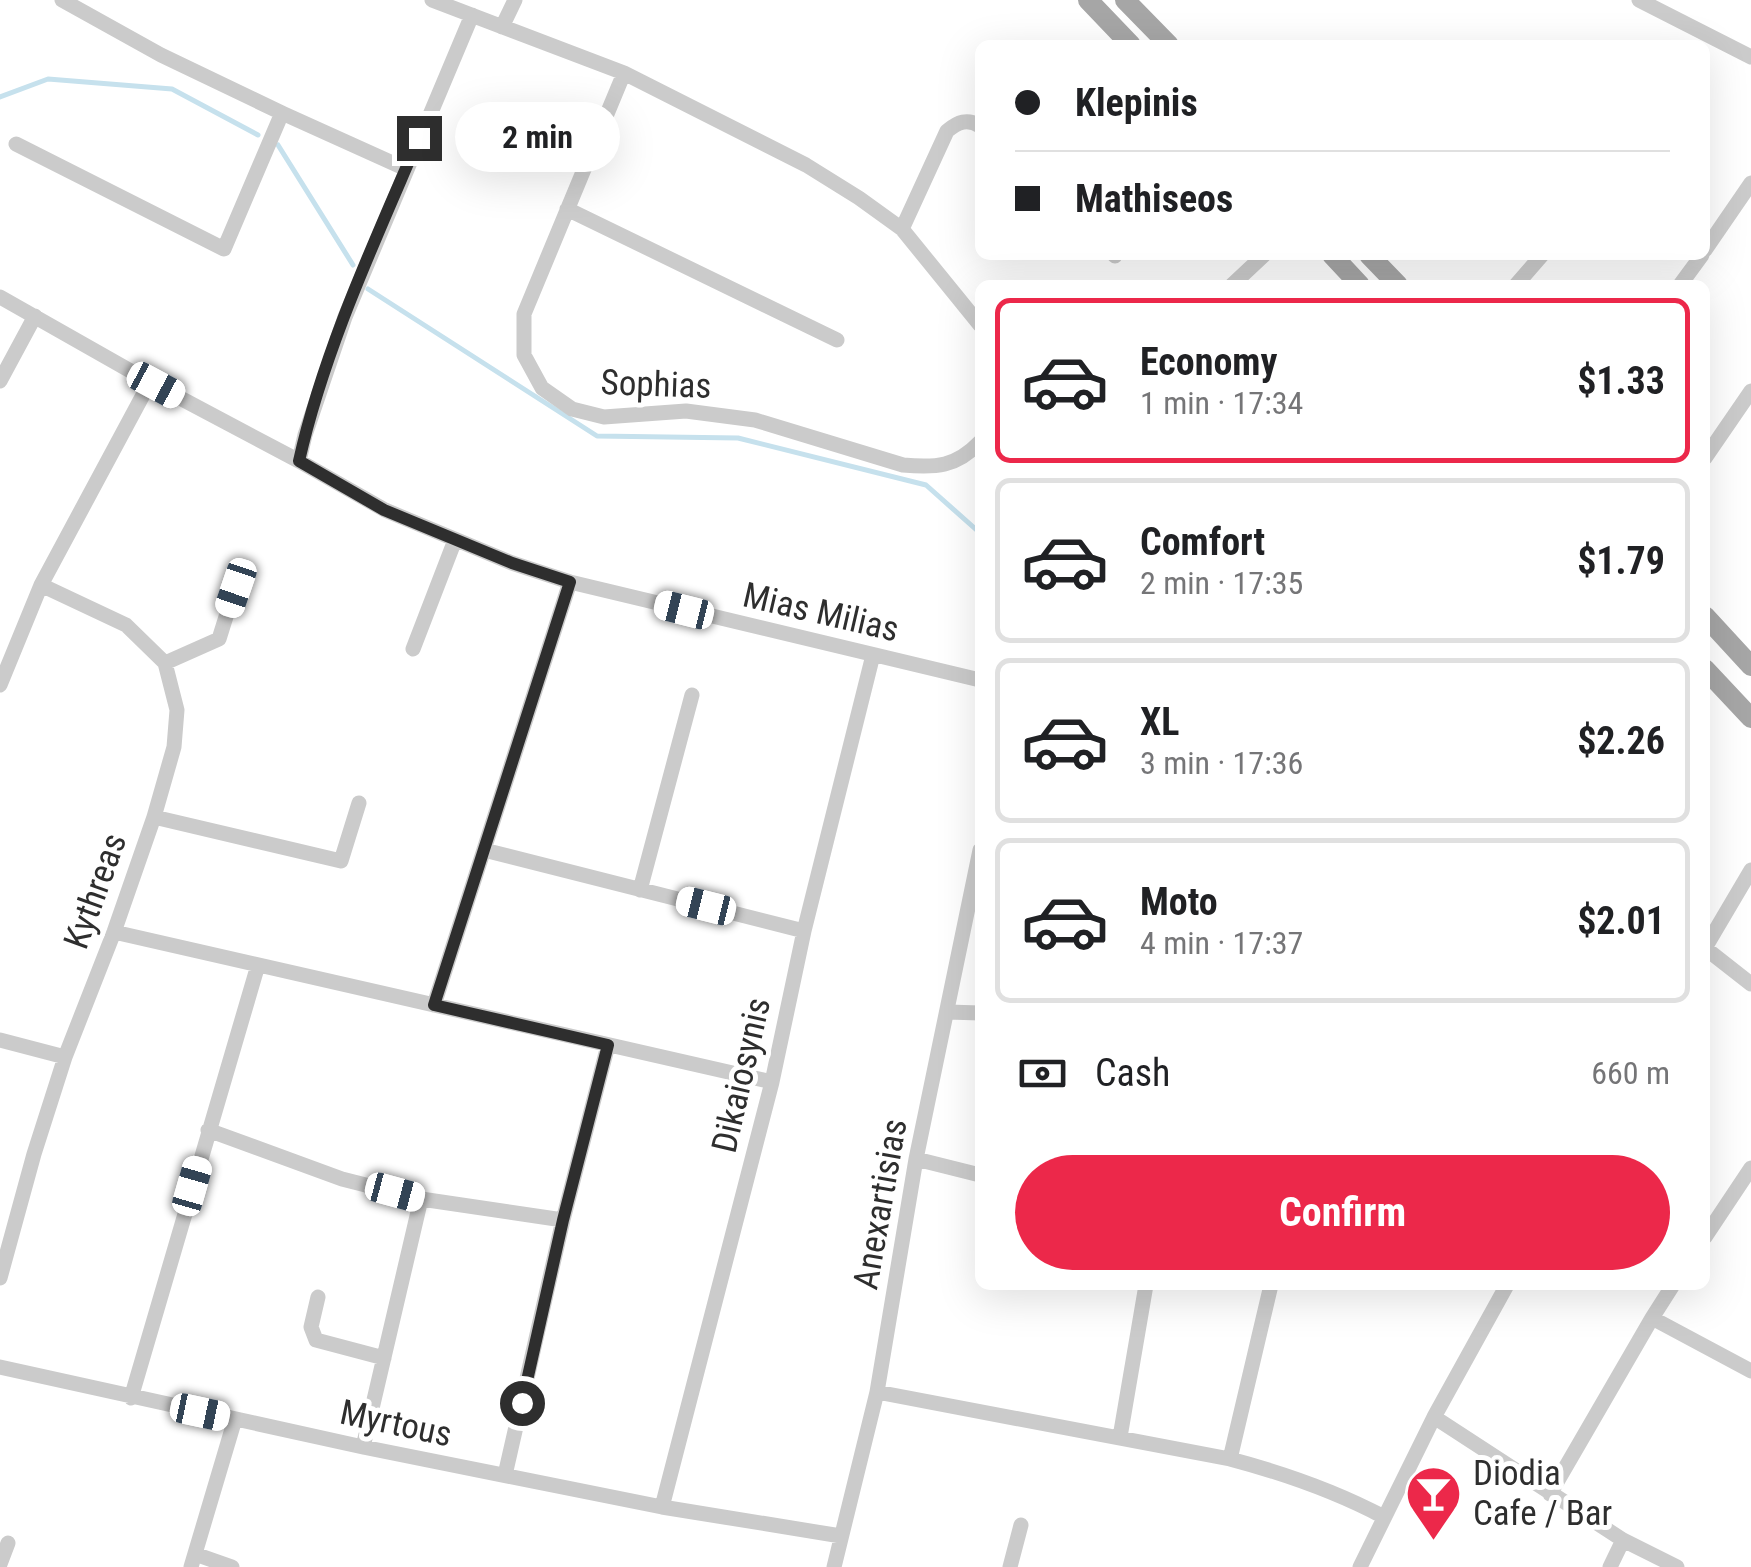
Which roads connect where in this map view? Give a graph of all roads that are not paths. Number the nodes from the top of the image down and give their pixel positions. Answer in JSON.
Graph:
{"nodes":[{"id":1,"x":62,"y":0,"type":"edge"},
{"id":2,"x":432,"y":0,"type":"edge"},
{"id":3,"x":514,"y":0,"type":"edge"},
{"id":4,"x":1088,"y":0,"type":"edge"},
{"id":5,"x":1126,"y":0,"type":"edge"},
{"id":6,"x":1639,"y":0,"type":"edge"},
{"id":7,"x":472,"y":15,"type":"junction"},
{"id":8,"x":502,"y":27,"type":"junction"},
{"id":9,"x":1692,"y":38,"type":"edge"},
{"id":10,"x":1126,"y":40,"type":"edge"},
{"id":11,"x":1164,"y":40,"type":"edge"},
{"id":12,"x":1710,"y":44,"type":"edge"},
{"id":13,"x":1751,"y":58,"type":"edge"},
{"id":14,"x":624,"y":73,"type":"junction"},
{"id":15,"x":282,"y":113,"type":"junction"},
{"id":16,"x":975,"y":124,"type":"edge"},
{"id":17,"x":16,"y":144,"type":"dead end"},
{"id":18,"x":406,"y":169,"type":"junction"},
{"id":19,"x":1751,"y":183,"type":"edge"},
{"id":20,"x":567,"y":209,"type":"junction"},
{"id":21,"x":902,"y":229,"type":"junction"},
{"id":22,"x":1710,"y":243,"type":"edge"},
{"id":23,"x":1259,"y":260,"type":"edge"},
{"id":24,"x":1337,"y":260,"type":"edge"},
{"id":25,"x":1375,"y":260,"type":"edge"},
{"id":26,"x":1538,"y":260,"type":"edge"},
{"id":27,"x":1237,"y":280,"type":"edge"},
{"id":28,"x":1355,"y":280,"type":"edge"},
{"id":29,"x":1393,"y":280,"type":"edge"},
{"id":30,"x":1520,"y":280,"type":"edge"},
{"id":31,"x":0,"y":296,"type":"edge"},
{"id":32,"x":36,"y":316,"type":"junction"},
{"id":33,"x":975,"y":320,"type":"edge"},
{"id":34,"x":837,"y":340,"type":"dead end"},
{"id":35,"x":0,"y":381,"type":"edge"},
{"id":36,"x":150,"y":382,"type":"junction"},
{"id":37,"x":1751,"y":391,"type":"edge"},
{"id":38,"x":975,"y":446,"type":"edge"},
{"id":39,"x":1710,"y":451,"type":"edge"},
{"id":40,"x":299,"y":461,"type":"junction"},
{"id":41,"x":455,"y":540,"type":"junction"},
{"id":42,"x":570,"y":582,"type":"junction"},
{"id":43,"x":41,"y":585,"type":"junction"},
{"id":44,"x":236,"y":588,"type":"dead end"},
{"id":45,"x":1710,"y":621,"type":"edge"},
{"id":46,"x":413,"y":649,"type":"dead end"},
{"id":47,"x":873,"y":655,"type":"junction"},
{"id":48,"x":164,"y":663,"type":"junction"},
{"id":49,"x":1750,"y":663,"type":"edge"},
{"id":50,"x":1710,"y":674,"type":"edge"},
{"id":51,"x":975,"y":679,"type":"edge"},
{"id":52,"x":0,"y":685,"type":"edge"},
{"id":53,"x":692,"y":695,"type":"dead end"},
{"id":54,"x":1751,"y":718,"type":"edge"},
{"id":55,"x":358,"y":803,"type":"dead end"},
{"id":56,"x":154,"y":817,"type":"junction"},
{"id":57,"x":484,"y":850,"type":"junction"},
{"id":58,"x":1751,"y":870,"type":"edge"},
{"id":59,"x":975,"y":875,"type":"edge"},
{"id":60,"x":640,"y":890,"type":"junction"},
{"id":61,"x":114,"y":932,"type":"junction"},
{"id":62,"x":804,"y":932,"type":"junction"},
{"id":63,"x":1710,"y":940,"type":"edge"},
{"id":64,"x":1710,"y":952,"type":"edge"},
{"id":65,"x":258,"y":965,"type":"junction"},
{"id":66,"x":1751,"y":984,"type":"edge"},
{"id":67,"x":434,"y":1005,"type":"junction"},
{"id":68,"x":948,"y":1012,"type":"junction"},
{"id":69,"x":975,"y":1014,"type":"edge"},
{"id":70,"x":0,"y":1040,"type":"edge"},
{"id":71,"x":608,"y":1045,"type":"junction"},
{"id":72,"x":65,"y":1056,"type":"junction"},
{"id":73,"x":772,"y":1082,"type":"junction"},
{"id":74,"x":208,"y":1130,"type":"junction"},
{"id":75,"x":916,"y":1159,"type":"junction"},
{"id":76,"x":1751,"y":1168,"type":"edge"},
{"id":77,"x":975,"y":1174,"type":"edge"},
{"id":78,"x":421,"y":1199,"type":"junction"},
{"id":79,"x":563,"y":1220,"type":"junction"},
{"id":80,"x":1710,"y":1230,"type":"edge"},
{"id":81,"x":0,"y":1278,"type":"edge"},
{"id":82,"x":1145,"y":1290,"type":"edge"},
{"id":83,"x":1270,"y":1290,"type":"edge"},
{"id":84,"x":1504,"y":1290,"type":"edge"},
{"id":85,"x":1670,"y":1290,"type":"edge"},
{"id":86,"x":318,"y":1297,"type":"dead end"},
{"id":87,"x":1652,"y":1318,"type":"junction"},
{"id":88,"x":384,"y":1358,"type":"junction"},
{"id":89,"x":0,"y":1368,"type":"edge"},
{"id":90,"x":1751,"y":1371,"type":"edge"},
{"id":91,"x":878,"y":1392,"type":"junction"},
{"id":92,"x":130,"y":1398,"type":"junction"},
{"id":93,"x":1434,"y":1417,"type":"junction"},
{"id":94,"x":235,"y":1419,"type":"junction"},
{"id":95,"x":1120,"y":1437,"type":"junction"},
{"id":96,"x":363,"y":1447,"type":"junction"},
{"id":97,"x":1230,"y":1459,"type":"junction"},
{"id":98,"x":505,"y":1475,"type":"junction"},
{"id":99,"x":1550,"y":1494,"type":"junction"},
{"id":100,"x":662,"y":1507,"type":"junction"},
{"id":101,"x":1384,"y":1516,"type":"junction"},
{"id":102,"x":1020,"y":1525,"type":"dead end"},
{"id":103,"x":840,"y":1536,"type":"junction"},
{"id":104,"x":1623,"y":1540,"type":"junction"},
{"id":105,"x":8,"y":1543,"type":"dead end"},
{"id":106,"x":193,"y":1560,"type":"edge"},
{"id":107,"x":0,"y":1564,"type":"edge"},
{"id":108,"x":232,"y":1567,"type":"edge"},
{"id":109,"x":834,"y":1567,"type":"edge"},
{"id":110,"x":1010,"y":1567,"type":"edge"},
{"id":111,"x":1360,"y":1567,"type":"edge"},
{"id":112,"x":1610,"y":1567,"type":"edge"},
{"id":113,"x":1677,"y":1567,"type":"edge"}],
"edges":[{"from":1,"to":15,"type":"street"},
{"from":2,"to":7,"type":"street"},
{"from":3,"to":8,"type":"street"},
{"from":4,"to":10,"type":"main road"},
{"from":5,"to":11,"type":"main road"},
{"from":6,"to":9,"type":"street"},
{"from":7,"to":8,"type":"street"},
{"from":7,"to":18,"type":"street"},
{"from":8,"to":14,"type":"street"},
{"from":12,"to":13,"type":"street"},
{"from":14,"to":20,"type":"street","name":"Sophias"},
{"from":14,"to":21,"type":"street"},
{"from":15,"to":17,"type":"street"},
{"from":15,"to":18,"type":"street"},
{"from":16,"to":21,"type":"street"},
{"from":18,"to":40,"type":"street"},
{"from":19,"to":22,"type":"street"},
{"from":20,"to":34,"type":"street"},
{"from":20,"to":38,"type":"street","name":"Sophias"},
{"from":21,"to":33,"type":"street"},
{"from":23,"to":27,"type":"street"},
{"from":24,"to":28,"type":"main road"},
{"from":25,"to":29,"type":"main road"},
{"from":26,"to":30,"type":"street"},
{"from":31,"to":32,"type":"street","name":"Mias Milias"},
{"from":32,"to":35,"type":"street"},
{"from":32,"to":36,"type":"street","name":"Mias Milias"},
{"from":36,"to":40,"type":"street","name":"Mias Milias"},
{"from":36,"to":43,"type":"street"},
{"from":37,"to":39,"type":"street"},
{"from":40,"to":41,"type":"street","name":"Mias Milias"},
{"from":41,"to":42,"type":"street","name":"Mias Milias"},
{"from":41,"to":46,"type":"street"},
{"from":42,"to":47,"type":"street","name":"Mias Milias"},
{"from":42,"to":57,"type":"street"},
{"from":43,"to":48,"type":"street","name":"Kythreas"},
{"from":43,"to":52,"type":"street"},
{"from":44,"to":48,"type":"street"},
{"from":45,"to":49,"type":"main road"},
{"from":47,"to":51,"type":"street","name":"Mias Milias"},
{"from":47,"to":62,"type":"street","name":"Dikaiosynis"},
{"from":48,"to":56,"type":"street","name":"Kythreas"},
{"from":50,"to":54,"type":"main road"},
{"from":53,"to":60,"type":"street"},
{"from":55,"to":56,"type":"street"},
{"from":56,"to":61,"type":"street","name":"Kythreas"},
{"from":57,"to":60,"type":"street"},
{"from":57,"to":67,"type":"street"},
{"from":58,"to":63,"type":"street"},
{"from":59,"to":68,"type":"street","name":"Anexartisias"},
{"from":60,"to":62,"type":"street"},
{"from":61,"to":65,"type":"street"},
{"from":61,"to":72,"type":"street","name":"Kythreas"},
{"from":62,"to":73,"type":"street","name":"Dikaiosynis"},
{"from":64,"to":66,"type":"street"},
{"from":65,"to":67,"type":"street"},
{"from":65,"to":74,"type":"street"},
{"from":67,"to":71,"type":"street"},
{"from":68,"to":69,"type":"street"},
{"from":68,"to":75,"type":"street","name":"Anexartisias"},
{"from":70,"to":72,"type":"street"},
{"from":71,"to":73,"type":"street"},
{"from":71,"to":79,"type":"street"},
{"from":72,"to":81,"type":"street","name":"Kythreas"},
{"from":73,"to":100,"type":"street","name":"Dikaiosynis"},
{"from":74,"to":78,"type":"street"},
{"from":74,"to":92,"type":"street"},
{"from":75,"to":77,"type":"street"},
{"from":75,"to":91,"type":"street","name":"Anexartisias"},
{"from":76,"to":80,"type":"street"},
{"from":78,"to":79,"type":"street"},
{"from":78,"to":88,"type":"street"},
{"from":79,"to":98,"type":"street"},
{"from":82,"to":95,"type":"street"},
{"from":83,"to":97,"type":"street"},
{"from":84,"to":93,"type":"street"},
{"from":85,"to":87,"type":"street"},
{"from":86,"to":88,"type":"street"},
{"from":87,"to":90,"type":"street"},
{"from":87,"to":99,"type":"street"},
{"from":88,"to":96,"type":"street"},
{"from":89,"to":92,"type":"street","name":"Myrtous"},
{"from":91,"to":95,"type":"street"},
{"from":91,"to":103,"type":"street","name":"Anexartisias"},
{"from":92,"to":94,"type":"street","name":"Myrtous"},
{"from":93,"to":99,"type":"street"},
{"from":93,"to":101,"type":"street"},
{"from":94,"to":96,"type":"street","name":"Myrtous"},
{"from":94,"to":106,"type":"street"},
{"from":95,"to":97,"type":"street"},
{"from":96,"to":98,"type":"street","name":"Myrtous"},
{"from":97,"to":101,"type":"street"},
{"from":98,"to":100,"type":"street","name":"Myrtous"},
{"from":99,"to":104,"type":"street"},
{"from":100,"to":103,"type":"street","name":"Myrtous"},
{"from":101,"to":111,"type":"street"},
{"from":102,"to":110,"type":"street"},
{"from":103,"to":109,"type":"street","name":"Anexartisias"},
{"from":104,"to":112,"type":"street"},
{"from":104,"to":113,"type":"street"},
{"from":105,"to":107,"type":"street"},
{"from":106,"to":108,"type":"street"}]}
